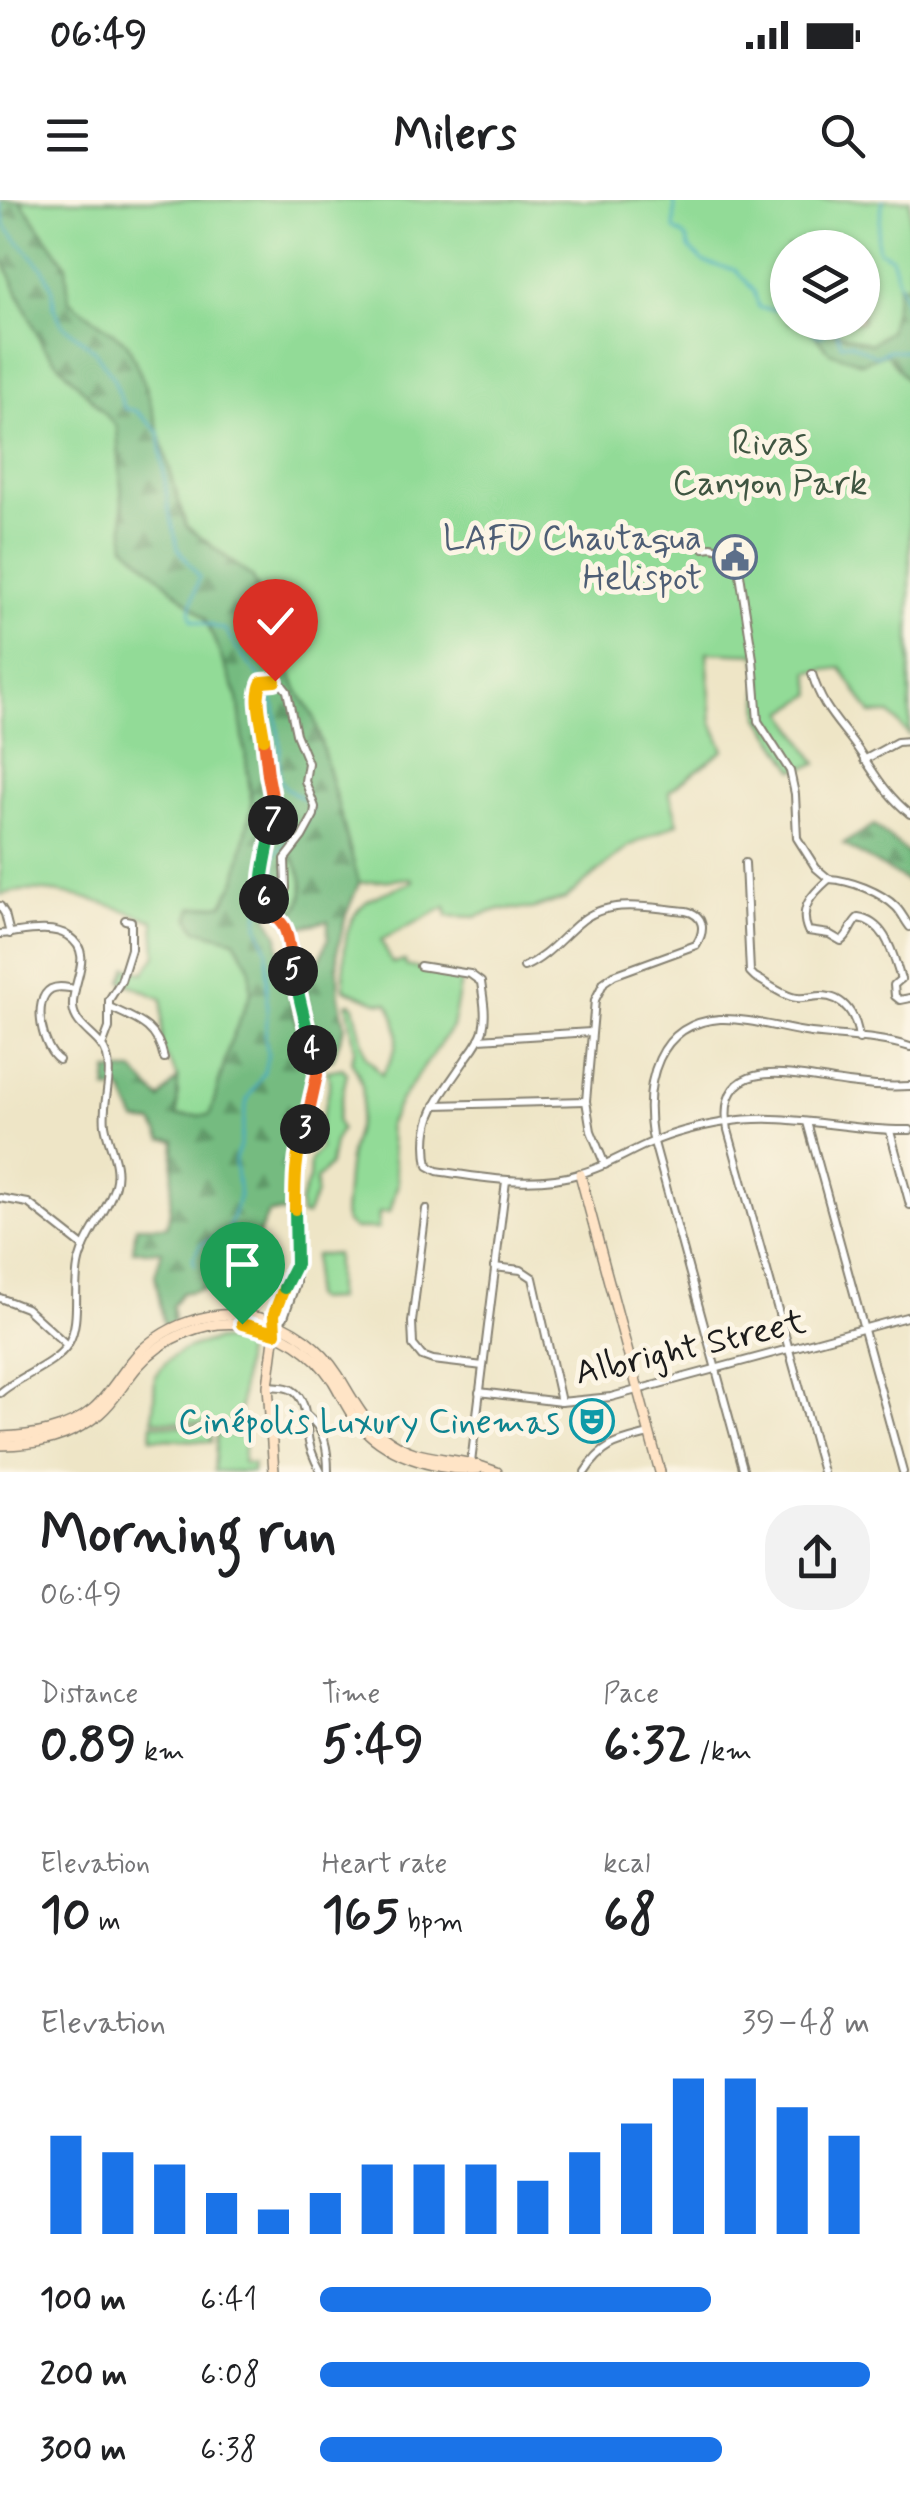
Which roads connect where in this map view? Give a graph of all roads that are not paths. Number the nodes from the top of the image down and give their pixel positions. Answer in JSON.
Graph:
{"nodes":[{"id":1,"x":704,"y":548,"type":"dead end"},
{"id":2,"x":812,"y":674,"type":"dead end"},
{"id":3,"x":910,"y":741,"type":"edge"},
{"id":4,"x":864,"y":760,"type":"junction"},
{"id":5,"x":910,"y":814,"type":"edge"},
{"id":6,"x":745,"y":863,"type":"dead end"},
{"id":7,"x":829,"y":880,"type":"junction"},
{"id":8,"x":0,"y":906,"type":"edge"},
{"id":9,"x":277,"y":916,"type":"junction"},
{"id":10,"x":125,"y":920,"type":"dead end"},
{"id":11,"x":910,"y":928,"type":"edge"},
{"id":12,"x":0,"y":934,"type":"edge"},
{"id":13,"x":10,"y":934,"type":"junction"},
{"id":14,"x":420,"y":966,"type":"dead end"},
{"id":15,"x":524,"y":966,"type":"dead end"},
{"id":16,"x":906,"y":979,"type":"edge"},
{"id":17,"x":75,"y":989,"type":"junction"},
{"id":18,"x":910,"y":998,"type":"edge"},
{"id":19,"x":108,"y":1007,"type":"junction"},
{"id":20,"x":592,"y":1032,"type":"junction"},
{"id":21,"x":479,"y":1039,"type":"junction"},
{"id":22,"x":859,"y":1039,"type":"junction"},
{"id":23,"x":102,"y":1045,"type":"junction"},
{"id":24,"x":910,"y":1047,"type":"edge"},
{"id":25,"x":164,"y":1058,"type":"dead end"},
{"id":26,"x":58,"y":1060,"type":"dead end"},
{"id":27,"x":910,"y":1086,"type":"edge"},
{"id":28,"x":586,"y":1101,"type":"junction"},
{"id":29,"x":435,"y":1105,"type":"junction"},
{"id":30,"x":727,"y":1122,"type":"junction"},
{"id":31,"x":807,"y":1122,"type":"junction"},
{"id":32,"x":910,"y":1130,"type":"edge"},
{"id":33,"x":890,"y":1131,"type":"junction"},
{"id":34,"x":653,"y":1141,"type":"junction"},
{"id":35,"x":605,"y":1165,"type":"junction"},
{"id":36,"x":580,"y":1174,"type":"junction"},
{"id":37,"x":506,"y":1181,"type":"junction"},
{"id":38,"x":0,"y":1198,"type":"edge"},
{"id":39,"x":910,"y":1204,"type":"edge"},
{"id":40,"x":426,"y":1209,"type":"dead end"},
{"id":41,"x":84,"y":1247,"type":"junction"},
{"id":42,"x":494,"y":1266,"type":"junction"},
{"id":43,"x":0,"y":1298,"type":"edge"},
{"id":44,"x":910,"y":1316,"type":"edge"},
{"id":45,"x":276,"y":1328,"type":"junction"},
{"id":46,"x":864,"y":1329,"type":"junction"},
{"id":47,"x":67,"y":1346,"type":"junction"},
{"id":48,"x":790,"y":1350,"type":"junction"},
{"id":49,"x":483,"y":1366,"type":"junction"},
{"id":50,"x":716,"y":1369,"type":"junction"},
{"id":51,"x":268,"y":1386,"type":"junction"},
{"id":52,"x":638,"y":1390,"type":"junction"},
{"id":53,"x":479,"y":1392,"type":"junction"},
{"id":54,"x":0,"y":1393,"type":"edge"},
{"id":55,"x":560,"y":1402,"type":"junction"},
{"id":56,"x":306,"y":1415,"type":"junction"},
{"id":57,"x":650,"y":1434,"type":"junction"},
{"id":58,"x":0,"y":1436,"type":"edge"},
{"id":59,"x":0,"y":1445,"type":"edge"},
{"id":60,"x":473,"y":1468,"type":"edge"},
{"id":61,"x":274,"y":1472,"type":"edge"},
{"id":62,"x":324,"y":1472,"type":"edge"},
{"id":63,"x":497,"y":1472,"type":"edge"},
{"id":64,"x":585,"y":1472,"type":"edge"},
{"id":65,"x":660,"y":1472,"type":"edge"},
{"id":66,"x":744,"y":1472,"type":"edge"},
{"id":67,"x":824,"y":1472,"type":"edge"},
{"id":68,"x":904,"y":1472,"type":"edge"}],
"edges":[{"from":1,"to":7,"type":"street"},
{"from":2,"to":4,"type":"street"},
{"from":3,"to":4,"type":"street"},
{"from":4,"to":5,"type":"street"},
{"from":6,"to":22,"type":"street"},
{"from":7,"to":11,"type":"street"},
{"from":7,"to":16,"type":"street"},
{"from":8,"to":13,"type":"street"},
{"from":9,"to":9,"type":"street"},
{"from":9,"to":45,"type":"street"},
{"from":10,"to":19,"type":"street"},
{"from":12,"to":13,"type":"street"},
{"from":13,"to":17,"type":"street"},
{"from":14,"to":21,"type":"street"},
{"from":15,"to":20,"type":"street"},
{"from":16,"to":18,"type":"street"},
{"from":17,"to":23,"type":"street"},
{"from":17,"to":26,"type":"street"},
{"from":19,"to":23,"type":"street"},
{"from":19,"to":25,"type":"street"},
{"from":20,"to":21,"type":"street"},
{"from":20,"to":28,"type":"street"},
{"from":21,"to":29,"type":"street"},
{"from":22,"to":24,"type":"street"},
{"from":22,"to":34,"type":"street"},
{"from":23,"to":41,"type":"street"},
{"from":27,"to":30,"type":"street"},
{"from":28,"to":29,"type":"street"},
{"from":28,"to":35,"type":"street"},
{"from":29,"to":37,"type":"street"},
{"from":30,"to":31,"type":"street"},
{"from":30,"to":34,"type":"street"},
{"from":30,"to":48,"type":"street"},
{"from":31,"to":33,"type":"street"},
{"from":31,"to":46,"type":"street"},
{"from":32,"to":33,"type":"street"},
{"from":33,"to":39,"type":"street"},
{"from":34,"to":35,"type":"street"},
{"from":34,"to":50,"type":"street"},
{"from":35,"to":36,"type":"street"},
{"from":36,"to":37,"type":"street"},
{"from":36,"to":52,"type":"main road"},
{"from":37,"to":42,"type":"street"},
{"from":38,"to":41,"type":"street"},
{"from":40,"to":49,"type":"street"},
{"from":41,"to":47,"type":"street"},
{"from":42,"to":49,"type":"street"},
{"from":42,"to":55,"type":"street"},
{"from":43,"to":47,"type":"street"},
{"from":44,"to":46,"type":"street","name":"Albright Street"},
{"from":45,"to":51,"type":"main road"},
{"from":45,"to":58,"type":"main road"},
{"from":45,"to":59,"type":"main road"},
{"from":45,"to":60,"type":"main road"},
{"from":46,"to":48,"type":"street","name":"Albright Street"},
{"from":46,"to":68,"type":"street"},
{"from":47,"to":54,"type":"street"},
{"from":48,"to":50,"type":"street","name":"Albright Street"},
{"from":48,"to":67,"type":"street"},
{"from":49,"to":53,"type":"street"},
{"from":50,"to":52,"type":"street","name":"Albright Street"},
{"from":50,"to":66,"type":"street"},
{"from":51,"to":56,"type":"street"},
{"from":51,"to":61,"type":"main road"},
{"from":52,"to":55,"type":"street","name":"Albright Street"},
{"from":52,"to":57,"type":"main road"},
{"from":53,"to":55,"type":"street","name":"Albright Street"},
{"from":53,"to":60,"type":"street"},
{"from":56,"to":62,"type":"street"},
{"from":56,"to":62,"type":"street"},
{"from":57,"to":64,"type":"street"},
{"from":57,"to":65,"type":"main road"},
{"from":60,"to":63,"type":"main road"}]}
